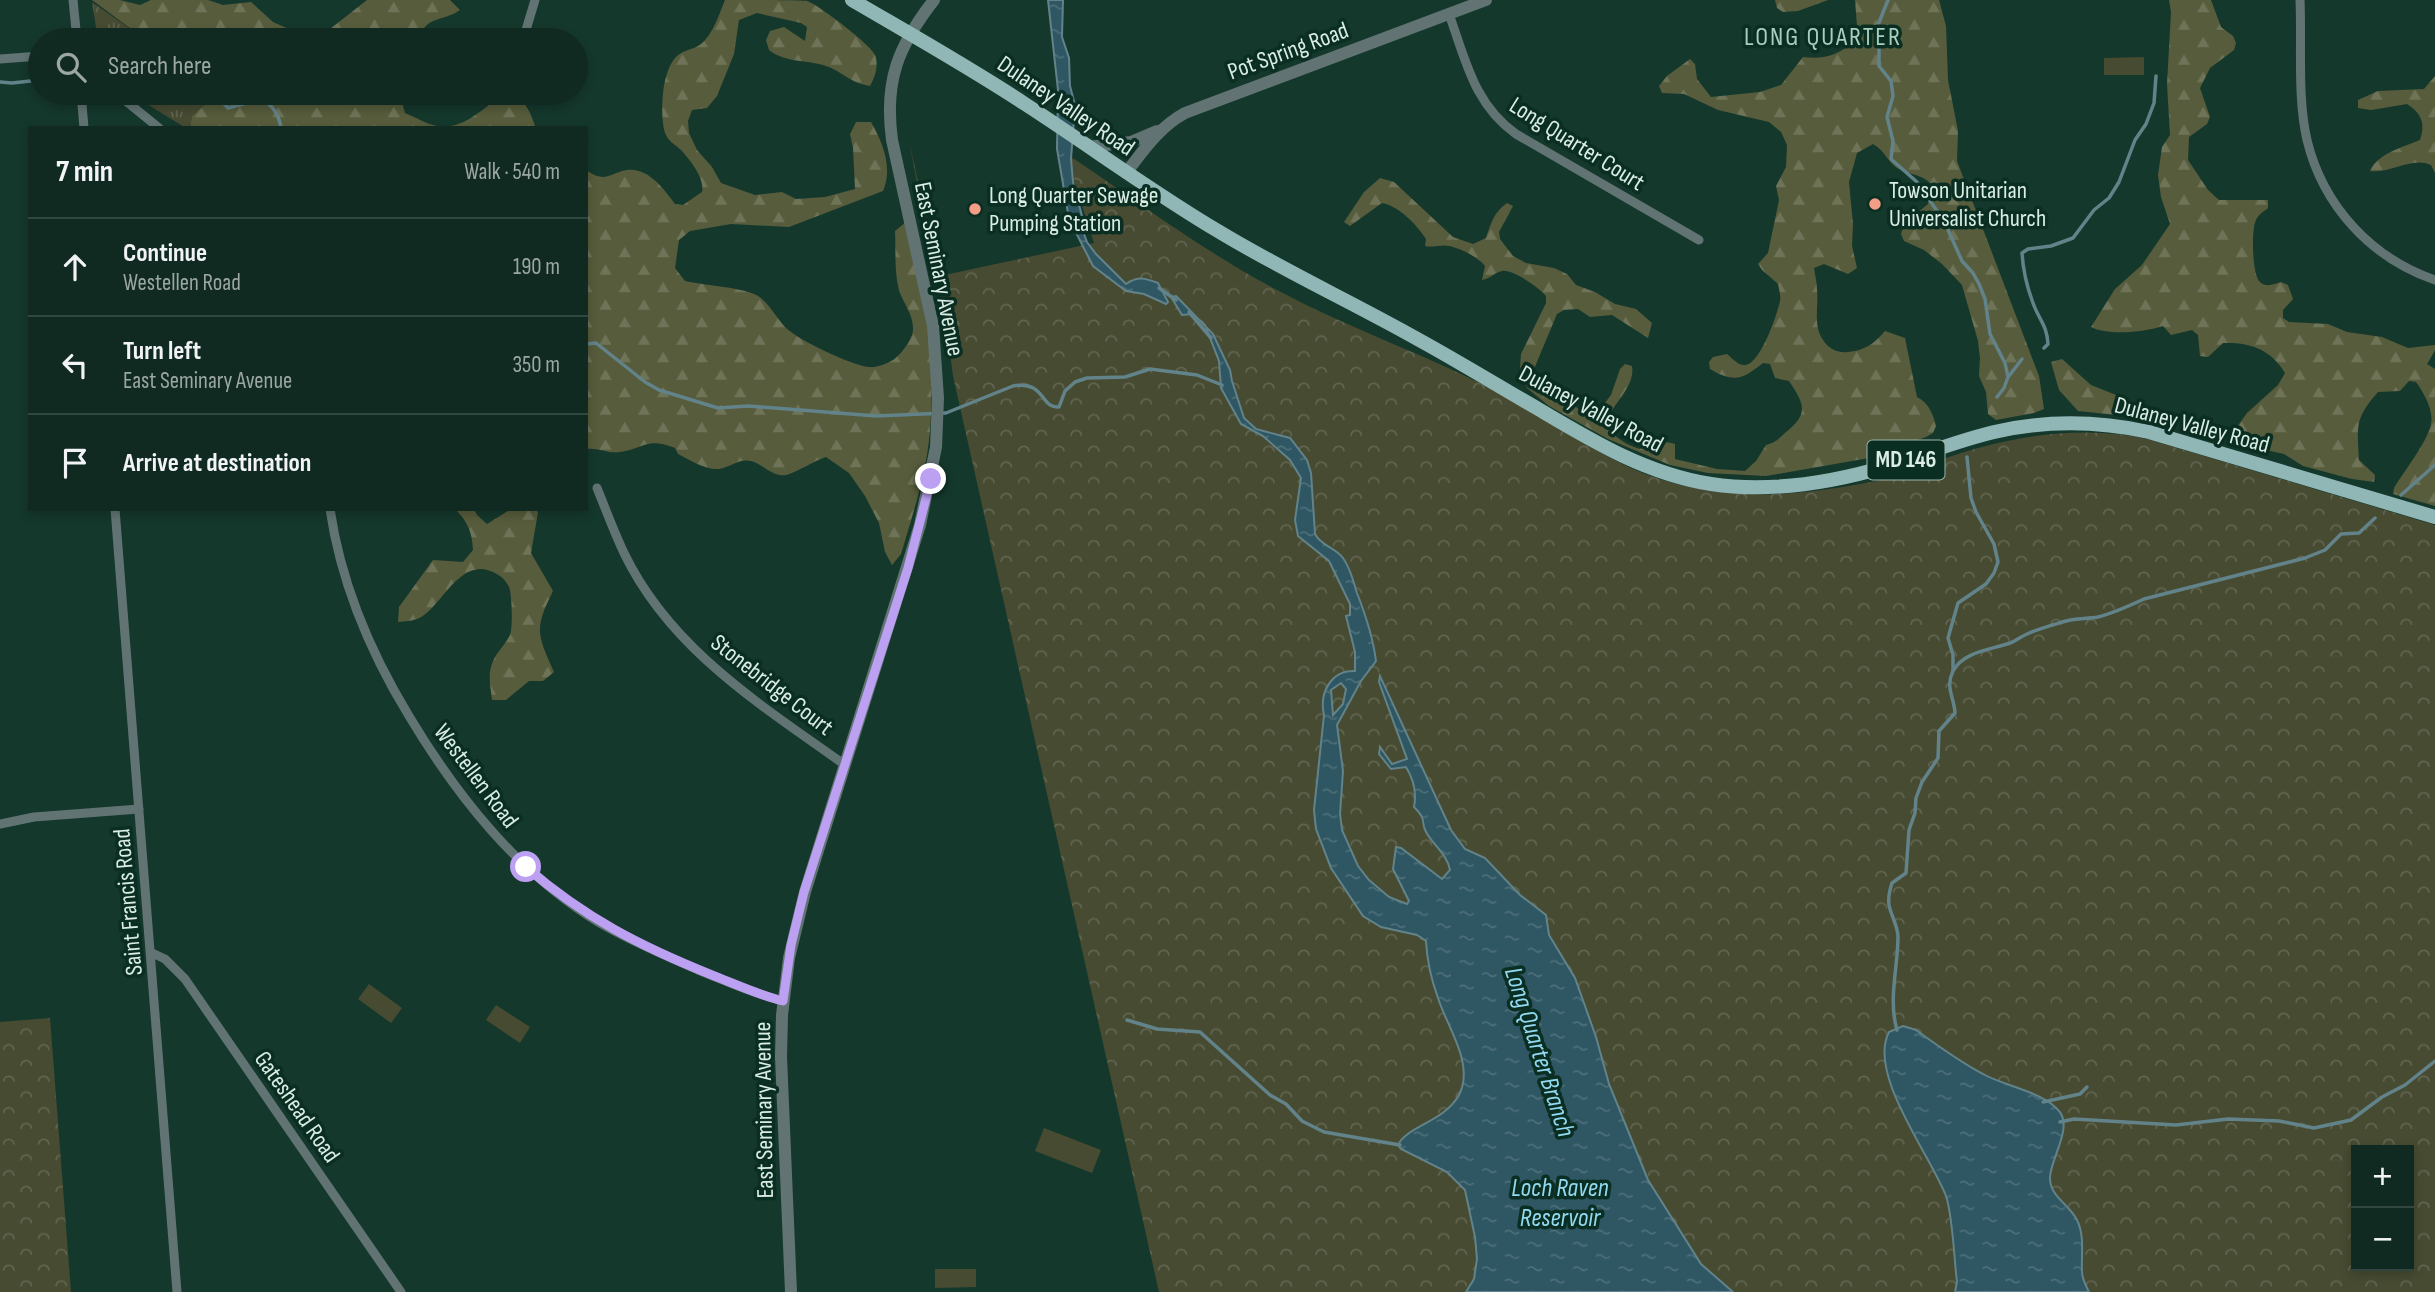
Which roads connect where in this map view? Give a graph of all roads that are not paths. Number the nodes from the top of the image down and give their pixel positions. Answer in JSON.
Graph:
{"nodes":[{"id":1,"x":73,"y":0,"type":"edge"},
{"id":2,"x":535,"y":0,"type":"edge"},
{"id":3,"x":852,"y":0,"type":"edge"},
{"id":4,"x":934,"y":0,"type":"edge"},
{"id":5,"x":1486,"y":0,"type":"edge"},
{"id":6,"x":2300,"y":0,"type":"edge"},
{"id":7,"x":1449,"y":14,"type":"junction"},
{"id":8,"x":76,"y":28,"type":"edge"},
{"id":9,"x":527,"y":28,"type":"edge"},
{"id":10,"x":909,"y":34,"type":"junction"},
{"id":11,"x":28,"y":57,"type":"edge"},
{"id":12,"x":0,"y":59,"type":"edge"},
{"id":13,"x":82,"y":105,"type":"edge"},
{"id":14,"x":131,"y":105,"type":"edge"},
{"id":15,"x":84,"y":126,"type":"edge"},
{"id":16,"x":157,"y":126,"type":"edge"},
{"id":17,"x":1164,"y":128,"type":"junction"},
{"id":18,"x":1088,"y":147,"type":"junction"},
{"id":19,"x":1126,"y":173,"type":"junction"},
{"id":20,"x":1699,"y":240,"type":"dead end"},
{"id":21,"x":2435,"y":280,"type":"edge"},
{"id":22,"x":597,"y":488,"type":"dead end"},
{"id":23,"x":115,"y":511,"type":"edge"},
{"id":24,"x":330,"y":511,"type":"edge"},
{"id":25,"x":2435,"y":517,"type":"edge"},
{"id":26,"x":845,"y":765,"type":"junction"},
{"id":27,"x":139,"y":809,"type":"junction"},
{"id":28,"x":0,"y":824,"type":"edge"},
{"id":29,"x":152,"y":953,"type":"junction"},
{"id":30,"x":783,"y":1001,"type":"junction"},
{"id":31,"x":177,"y":1292,"type":"edge"},
{"id":32,"x":401,"y":1292,"type":"edge"},
{"id":33,"x":792,"y":1292,"type":"edge"}],
"edges":[{"from":1,"to":8,"type":"street"},
{"from":2,"to":9,"type":"street"},
{"from":3,"to":10,"type":"main road","name":"Dulaney Valley Road","number":"MD 146"},
{"from":4,"to":10,"type":"street","name":"East Seminary Avenue"},
{"from":5,"to":7,"type":"street","name":"Pot Spring Road"},
{"from":6,"to":21,"type":"street"},
{"from":7,"to":17,"type":"street","name":"Pot Spring Road"},
{"from":7,"to":20,"type":"street","name":"Long Quarter Court"},
{"from":10,"to":18,"type":"main road","name":"Dulaney Valley Road","number":"MD 146"},
{"from":10,"to":26,"type":"street","name":"East Seminary Avenue"},
{"from":11,"to":12,"type":"street"},
{"from":13,"to":15,"type":"street"},
{"from":14,"to":16,"type":"street"},
{"from":17,"to":18,"type":"street"},
{"from":17,"to":19,"type":"street","name":"Pot Spring Road"},
{"from":18,"to":19,"type":"main road","name":"Dulaney Valley Road","number":"MD 146"},
{"from":19,"to":25,"type":"main road","name":"Dulaney Valley Road","number":"MD 146"},
{"from":22,"to":26,"type":"street","name":"Stonebridge Court"},
{"from":23,"to":27,"type":"street","name":"Saint Francis Road"},
{"from":24,"to":30,"type":"street","name":"Westellen Road"},
{"from":26,"to":30,"type":"street","name":"East Seminary Avenue"},
{"from":27,"to":28,"type":"street"},
{"from":27,"to":29,"type":"street","name":"Saint Francis Road"},
{"from":29,"to":31,"type":"street","name":"Saint Francis Road"},
{"from":29,"to":32,"type":"street","name":"Gateshead Road"},
{"from":30,"to":33,"type":"street","name":"East Seminary Avenue"}]}
